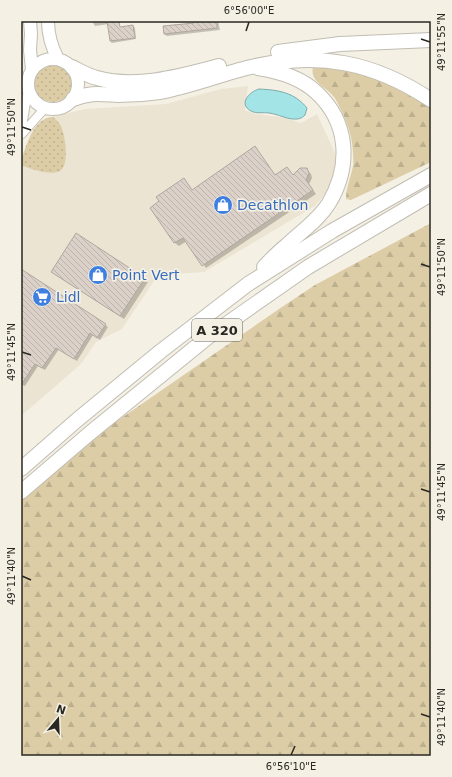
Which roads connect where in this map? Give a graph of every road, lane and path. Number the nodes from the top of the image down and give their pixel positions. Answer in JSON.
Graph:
{"nodes":[{"id":1,"x":30,"y":21,"type":"edge"},
{"id":2,"x":37,"y":21,"type":"edge"},
{"id":3,"x":48,"y":27,"type":"edge"},
{"id":4,"x":21,"y":35,"type":"edge"},
{"id":5,"x":431,"y":40,"type":"edge"},
{"id":6,"x":30,"y":50,"type":"junction"},
{"id":7,"x":287,"y":51,"type":"junction"},
{"id":8,"x":58,"y":59,"type":"junction"},
{"id":9,"x":72,"y":67,"type":"junction"},
{"id":10,"x":251,"y":67,"type":"junction"},
{"id":11,"x":32,"y":69,"type":"junction"},
{"id":12,"x":28,"y":90,"type":"junction"},
{"id":13,"x":431,"y":94,"type":"edge"},
{"id":14,"x":73,"y":99,"type":"junction"},
{"id":15,"x":431,"y":100,"type":"edge"},
{"id":16,"x":45,"y":108,"type":"junction"},
{"id":17,"x":21,"y":134,"type":"edge"},
{"id":18,"x":431,"y":175,"type":"edge"},
{"id":19,"x":431,"y":194,"type":"edge"},
{"id":20,"x":431,"y":202,"type":"edge"},
{"id":21,"x":404,"y":208,"type":"junction"},
{"id":22,"x":248,"y":284,"type":"junction"},
{"id":23,"x":21,"y":469,"type":"edge"},
{"id":24,"x":21,"y":492,"type":"edge"}],
"edges":[{"from":1,"to":6,"type":"main road"},
{"from":2,"to":3,"type":"main road"},
{"from":3,"to":8,"type":"main road"},
{"from":4,"to":6,"type":"main road"},
{"from":5,"to":7,"type":"highway"},
{"from":6,"to":11,"type":"main road"},
{"from":7,"to":9,"type":"highway"},
{"from":7,"to":13,"type":"highway"},
{"from":8,"to":9,"type":"main road"},
{"from":8,"to":11,"type":"main road"},
{"from":9,"to":14,"type":"main road"},
{"from":10,"to":14,"type":"highway"},
{"from":10,"to":15,"type":"highway"},
{"from":10,"to":22,"type":"highway"},
{"from":11,"to":12,"type":"main road"},
{"from":12,"to":16,"type":"main road"},
{"from":12,"to":17,"type":"street"},
{"from":14,"to":16,"type":"main road"},
{"from":16,"to":17,"type":"street"},
{"from":18,"to":22,"type":"highway","number":"A 320"},
{"from":19,"to":21,"type":"highway","number":"A 320"},
{"from":20,"to":21,"type":"highway"},
{"from":21,"to":24,"type":"highway","number":"A 320"},
{"from":22,"to":23,"type":"highway","number":"A 320"}]}
